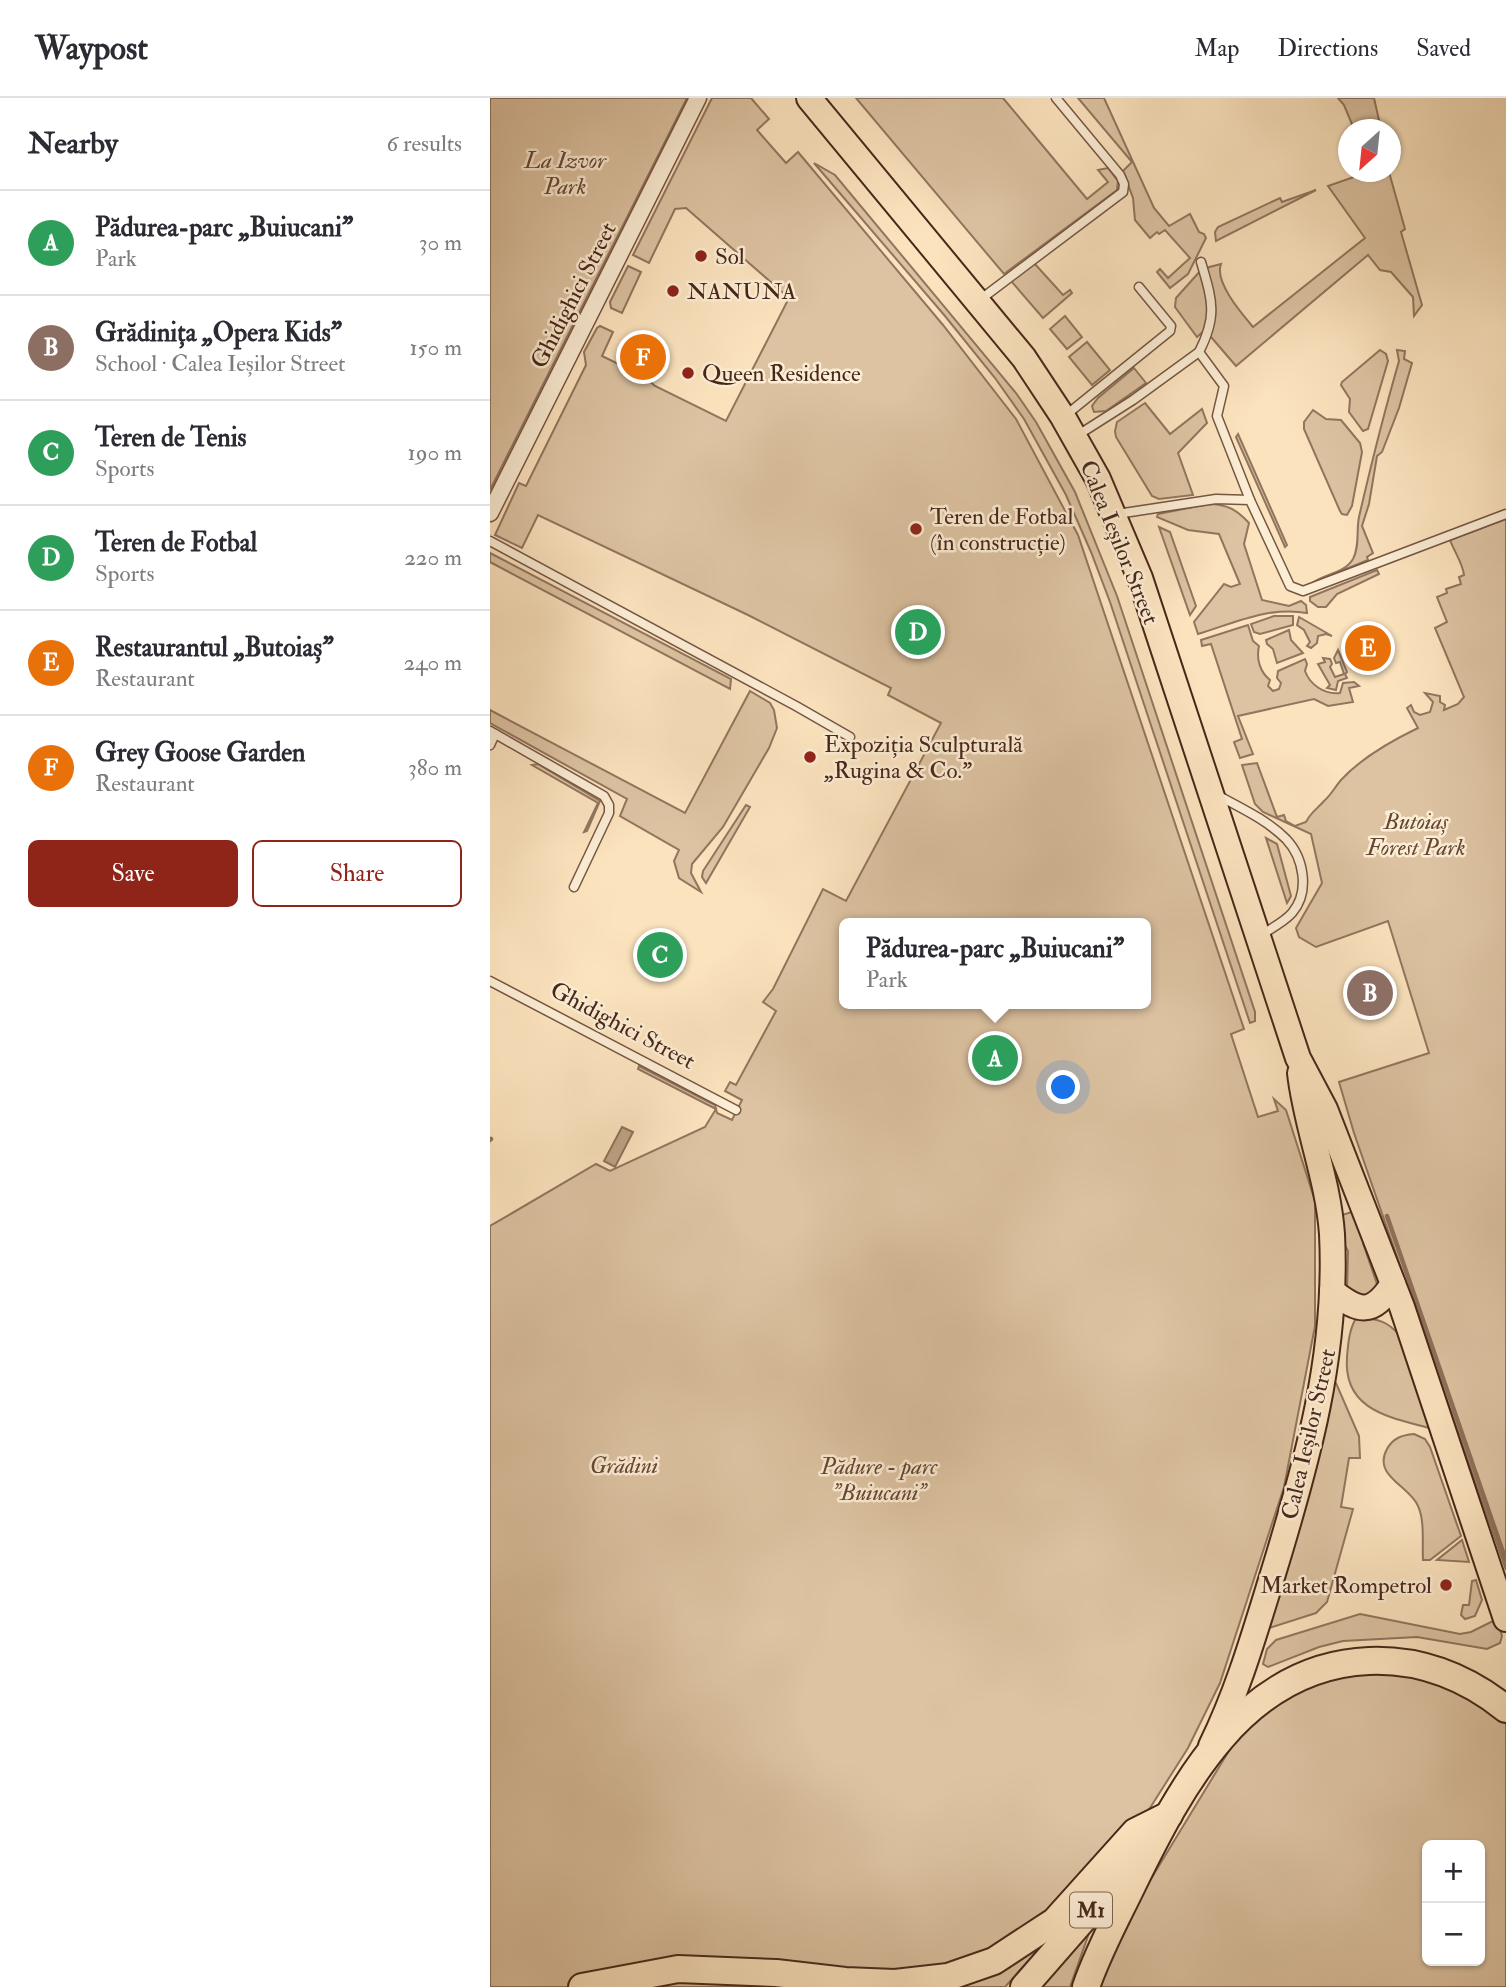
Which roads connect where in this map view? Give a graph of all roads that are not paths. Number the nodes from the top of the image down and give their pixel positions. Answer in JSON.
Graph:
{"nodes":[{"id":1,"x":698,"y":98,"type":"edge"},
{"id":2,"x":808,"y":98,"type":"edge"},
{"id":3,"x":1056,"y":98,"type":"edge"},
{"id":4,"x":1201,"y":262,"type":"dead end"},
{"id":5,"x":1139,"y":287,"type":"dead end"},
{"id":6,"x":978,"y":301,"type":"junction"},
{"id":7,"x":1199,"y":352,"type":"junction"},
{"id":8,"x":1069,"y":427,"type":"junction"},
{"id":9,"x":1250,"y":500,"type":"junction"},
{"id":10,"x":490,"y":513,"type":"edge"},
{"id":11,"x":1506,"y":514,"type":"edge"},
{"id":12,"x":1114,"y":515,"type":"junction"},
{"id":13,"x":490,"y":541,"type":"edge"},
{"id":14,"x":493,"y":733,"type":"edge"},
{"id":15,"x":850,"y":737,"type":"dead end"},
{"id":16,"x":490,"y":745,"type":"edge"},
{"id":17,"x":1211,"y":792,"type":"junction"},
{"id":18,"x":574,"y":887,"type":"dead end"},
{"id":19,"x":1259,"y":936,"type":"junction"},
{"id":20,"x":490,"y":981,"type":"edge"},
{"id":21,"x":1298,"y":1058,"type":"junction"},
{"id":22,"x":736,"y":1110,"type":"dead end"},
{"id":23,"x":1393,"y":1284,"type":"junction"},
{"id":24,"x":1332,"y":1291,"type":"junction"},
{"id":25,"x":1506,"y":1619,"type":"edge"},
{"id":26,"x":1506,"y":1709,"type":"edge"},
{"id":27,"x":1205,"y":1757,"type":"junction"},
{"id":28,"x":1164,"y":1824,"type":"junction"},
{"id":29,"x":588,"y":1986,"type":"edge"},
{"id":30,"x":1024,"y":1987,"type":"edge"},
{"id":31,"x":1086,"y":1987,"type":"edge"}],
"edges":[{"from":1,"to":10,"type":"street","name":"Ghidighici Street"},
{"from":2,"to":6,"type":"main road","name":"Calea Ieșilor Street"},
{"from":3,"to":6,"type":"lane"},
{"from":4,"to":7,"type":"lane"},
{"from":5,"to":8,"type":"lane"},
{"from":6,"to":8,"type":"main road","name":"Calea Ieșilor Street"},
{"from":7,"to":8,"type":"lane"},
{"from":7,"to":9,"type":"lane"},
{"from":8,"to":12,"type":"main road","name":"Calea Ieșilor Street"},
{"from":9,"to":11,"type":"lane"},
{"from":9,"to":12,"type":"lane"},
{"from":12,"to":17,"type":"main road","name":"Calea Ieșilor Street"},
{"from":13,"to":15,"type":"lane"},
{"from":14,"to":16,"type":"lane"},
{"from":14,"to":18,"type":"lane"},
{"from":17,"to":19,"type":"main road","name":"Calea Ieșilor Street"},
{"from":17,"to":19,"type":"lane"},
{"from":19,"to":21,"type":"main road","name":"Calea Ieșilor Street"},
{"from":20,"to":22,"type":"lane","name":"Ghidighici Street"},
{"from":21,"to":23,"type":"main road","name":"Calea Ieșilor Street"},
{"from":21,"to":24,"type":"main road","name":"Calea Ieșilor Street"},
{"from":23,"to":24,"type":"main road"},
{"from":23,"to":25,"type":"main road","name":"Calea Ieșilor Street"},
{"from":24,"to":27,"type":"main road","name":"Calea Ieșilor Street"},
{"from":26,"to":27,"type":"highway"},
{"from":27,"to":28,"type":"highway"},
{"from":28,"to":29,"type":"highway"},
{"from":28,"to":30,"type":"highway","number":"M1"},
{"from":28,"to":31,"type":"highway"}]}
